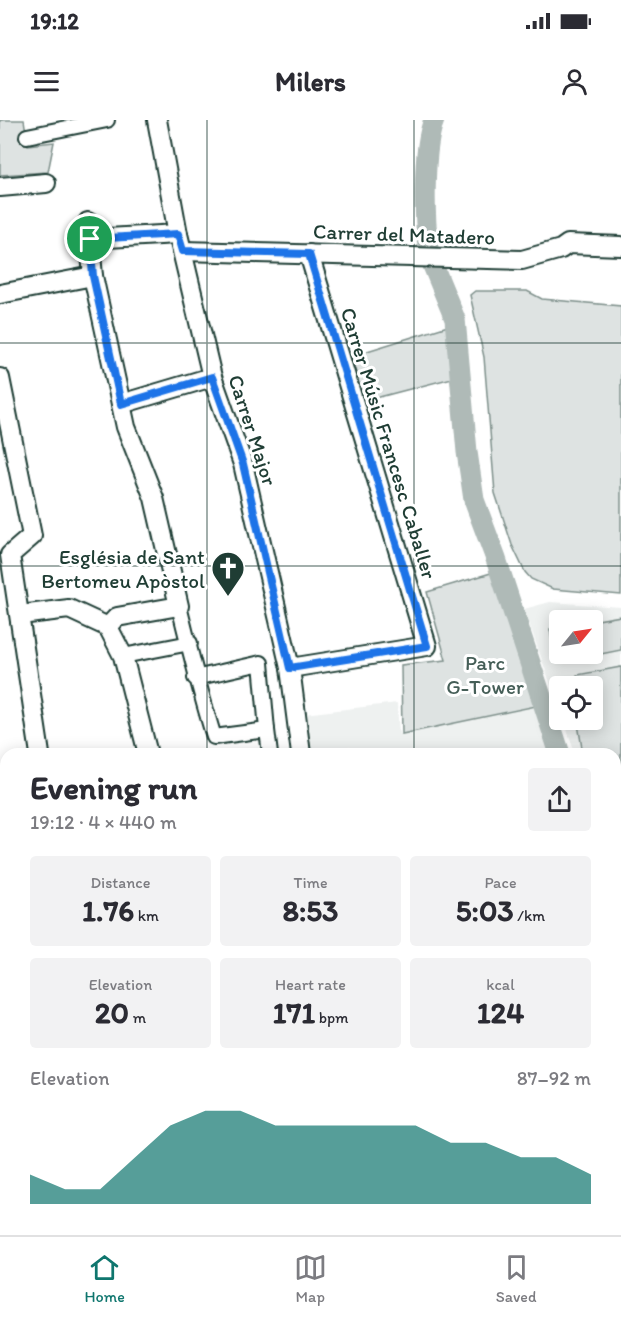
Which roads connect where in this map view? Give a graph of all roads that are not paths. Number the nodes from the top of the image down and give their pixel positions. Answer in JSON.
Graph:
{"nodes":[{"id":1,"x":107,"y":120,"type":"edge"},
{"id":2,"x":157,"y":120,"type":"edge"},
{"id":3,"x":27,"y":136,"type":"dead end"},
{"id":4,"x":46,"y":183,"type":"dead end"},
{"id":5,"x":0,"y":187,"type":"edge"},
{"id":6,"x":180,"y":243,"type":"junction"},
{"id":7,"x":621,"y":246,"type":"edge"},
{"id":8,"x":309,"y":254,"type":"junction"},
{"id":9,"x":93,"y":276,"type":"junction"},
{"id":10,"x":0,"y":294,"type":"edge"},
{"id":11,"x":212,"y":377,"type":"junction"},
{"id":12,"x":0,"y":378,"type":"edge"},
{"id":13,"x":121,"y":404,"type":"junction"},
{"id":14,"x":5,"y":556,"type":"edge"},
{"id":15,"x":179,"y":606,"type":"junction"},
{"id":16,"x":20,"y":615,"type":"junction"},
{"id":17,"x":108,"y":627,"type":"junction"},
{"id":18,"x":190,"y":643,"type":"junction"},
{"id":19,"x":123,"y":656,"type":"junction"},
{"id":20,"x":290,"y":668,"type":"junction"},
{"id":21,"x":195,"y":678,"type":"junction"},
{"id":22,"x":267,"y":730,"type":"junction"},
{"id":23,"x":39,"y":748,"type":"edge"},
{"id":24,"x":146,"y":748,"type":"edge"},
{"id":25,"x":269,"y":748,"type":"edge"},
{"id":26,"x":300,"y":748,"type":"edge"}],
"edges":[{"from":1,"to":3,"type":"street"},
{"from":2,"to":6,"type":"street","name":"Carrer Major"},
{"from":4,"to":5,"type":"street"},
{"from":6,"to":8,"type":"street","name":"Carrer del Matadero"},
{"from":6,"to":9,"type":"street","name":"Carrer del Matadero"},
{"from":6,"to":11,"type":"street","name":"Carrer Major"},
{"from":7,"to":8,"type":"street","name":"Carrer del Matadero"},
{"from":8,"to":20,"type":"street","name":"Carrer Músic Francesc Caballer"},
{"from":9,"to":10,"type":"street"},
{"from":9,"to":13,"type":"street"},
{"from":11,"to":13,"type":"street"},
{"from":11,"to":20,"type":"street","name":"Carrer Major"},
{"from":12,"to":14,"type":"street"},
{"from":13,"to":15,"type":"street"},
{"from":14,"to":16,"type":"street"},
{"from":15,"to":17,"type":"street"},
{"from":15,"to":18,"type":"street"},
{"from":16,"to":17,"type":"street"},
{"from":16,"to":23,"type":"street"},
{"from":17,"to":19,"type":"street"},
{"from":18,"to":19,"type":"street"},
{"from":18,"to":21,"type":"street"},
{"from":19,"to":24,"type":"street"},
{"from":20,"to":26,"type":"street","name":"Carrer Major"},
{"from":21,"to":22,"type":"street"},
{"from":21,"to":22,"type":"street"},
{"from":22,"to":25,"type":"street"}]}
